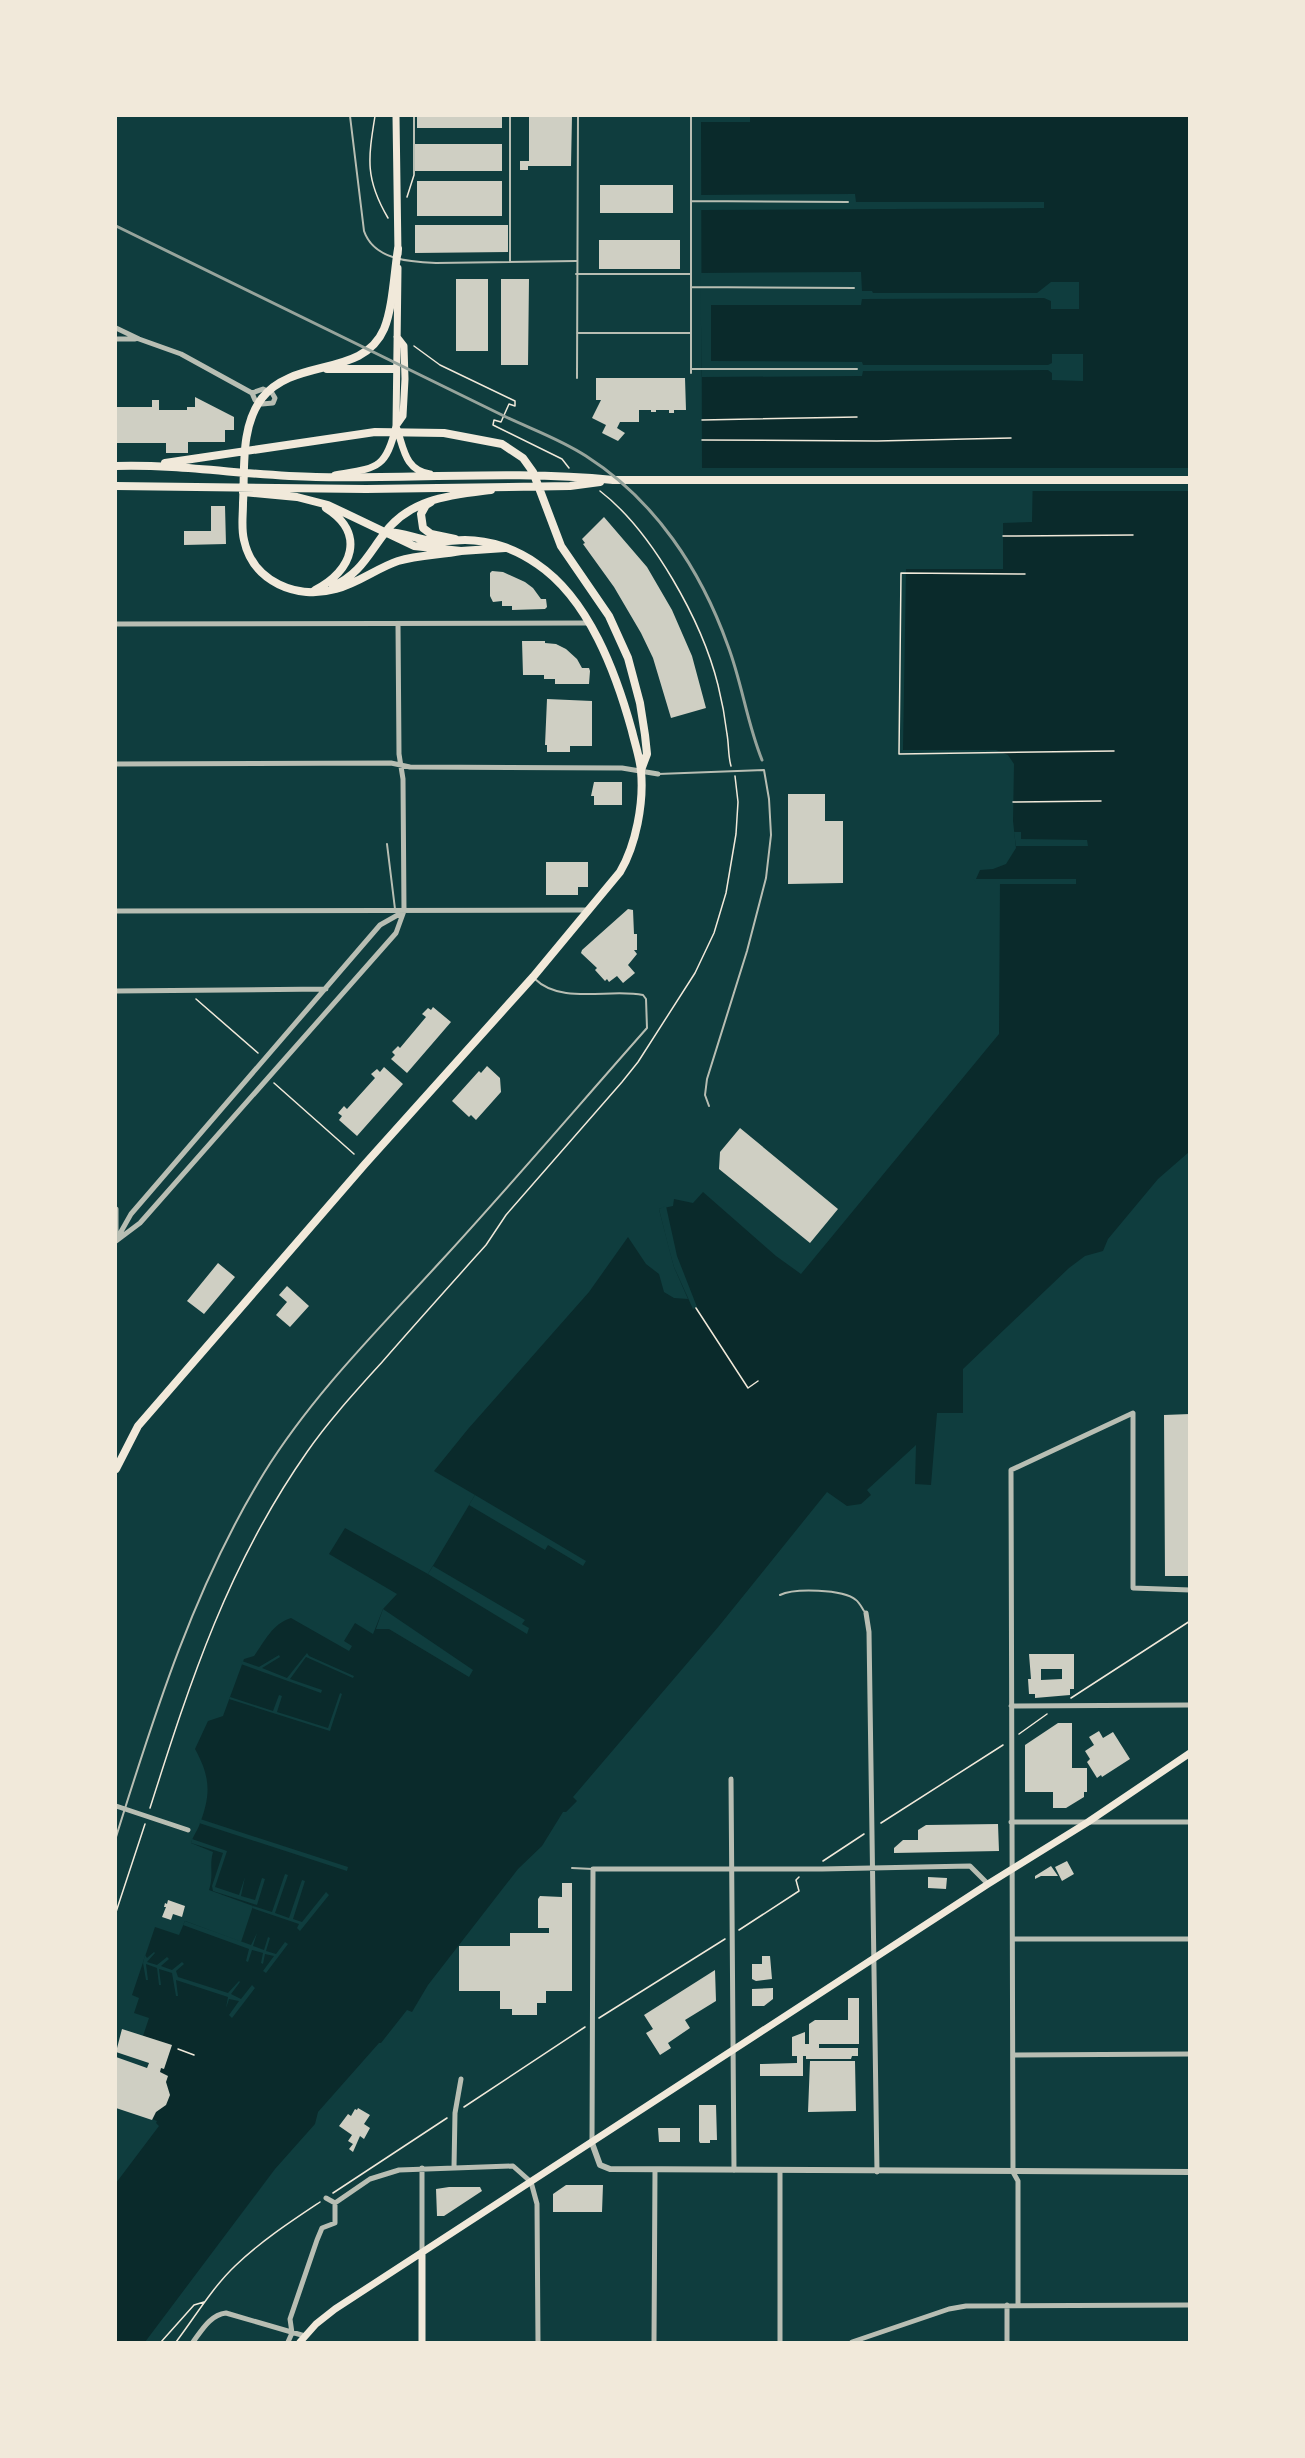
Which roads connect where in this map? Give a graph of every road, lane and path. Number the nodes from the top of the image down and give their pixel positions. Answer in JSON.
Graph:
{"nodes":[{"id":1,"x":350,"y":116,"type":"edge"},
{"id":2,"x":375,"y":116,"type":"edge"},
{"id":3,"x":396,"y":116,"type":"edge"},
{"id":4,"x":414,"y":116,"type":"edge"},
{"id":5,"x":510,"y":116,"type":"edge"},
{"id":6,"x":578,"y":116,"type":"edge"},
{"id":7,"x":691,"y":116,"type":"edge"},
{"id":8,"x":411,"y":187,"type":"dead end"},
{"id":9,"x":691,"y":201,"type":"junction"},
{"id":10,"x":848,"y":202,"type":"dead end"},
{"id":11,"x":384,"y":211,"type":"dead end"},
{"id":12,"x":398,"y":249,"type":"junction"},
{"id":13,"x":576,"y":261,"type":"junction"},
{"id":14,"x":510,"y":262,"type":"junction"},
{"id":15,"x":576,"y":274,"type":"junction"},
{"id":16,"x":691,"y":274,"type":"junction"},
{"id":17,"x":691,"y":287,"type":"junction"},
{"id":18,"x":854,"y":288,"type":"dead end"},
{"id":19,"x":116,"y":328,"type":"edge"},
{"id":20,"x":576,"y":333,"type":"junction"},
{"id":21,"x":691,"y":333,"type":"junction"},
{"id":22,"x":397,"y":337,"type":"junction"},
{"id":23,"x":116,"y":339,"type":"edge"},
{"id":24,"x":139,"y":339,"type":"junction"},
{"id":25,"x":412,"y":345,"type":"dead end"},
{"id":26,"x":310,"y":369,"type":"junction"},
{"id":27,"x":396,"y":369,"type":"junction"},
{"id":28,"x":691,"y":369,"type":"junction"},
{"id":29,"x":857,"y":369,"type":"dead end"},
{"id":30,"x":691,"y":373,"type":"dead end"},
{"id":31,"x":576,"y":378,"type":"dead end"},
{"id":32,"x":252,"y":393,"type":"dead end"},
{"id":33,"x":857,"y":417,"type":"dead end"},
{"id":34,"x":702,"y":420,"type":"dead end"},
{"id":35,"x":396,"y":426,"type":"junction"},
{"id":36,"x":1011,"y":438,"type":"dead end"},
{"id":37,"x":702,"y":440,"type":"dead end"},
{"id":38,"x":152,"y":465,"type":"junction"},
{"id":39,"x":116,"y":466,"type":"edge"},
{"id":40,"x":571,"y":473,"type":"dead end"},
{"id":41,"x":444,"y":476,"type":"junction"},
{"id":42,"x":318,"y":477,"type":"junction"},
{"id":43,"x":613,"y":480,"type":"junction"},
{"id":44,"x":1190,"y":480,"type":"edge"},
{"id":45,"x":116,"y":486,"type":"edge"},
{"id":46,"x":191,"y":486,"type":"junction"},
{"id":47,"x":476,"y":489,"type":"junction"},
{"id":48,"x":598,"y":489,"type":"dead end"},
{"id":49,"x":440,"y":497,"type":"junction"},
{"id":50,"x":316,"y":501,"type":"junction"},
{"id":51,"x":385,"y":532,"type":"junction"},
{"id":52,"x":1133,"y":535,"type":"dead end"},
{"id":53,"x":1003,"y":536,"type":"dead end"},
{"id":54,"x":459,"y":540,"type":"junction"},
{"id":55,"x":505,"y":548,"type":"junction"},
{"id":56,"x":461,"y":551,"type":"junction"},
{"id":57,"x":1025,"y":574,"type":"dead end"},
{"id":58,"x":314,"y":591,"type":"junction"},
{"id":59,"x":588,"y":623,"type":"junction"},
{"id":60,"x":116,"y":624,"type":"edge"},
{"id":61,"x":398,"y":624,"type":"junction"},
{"id":62,"x":1114,"y":751,"type":"dead end"},
{"id":63,"x":730,"y":761,"type":"dead end"},
{"id":64,"x":116,"y":764,"type":"edge"},
{"id":65,"x":401,"y":765,"type":"junction"},
{"id":66,"x":641,"y":771,"type":"junction"},
{"id":67,"x":658,"y":774,"type":"joint"},
{"id":68,"x":737,"y":784,"type":"dead end"},
{"id":69,"x":1101,"y":801,"type":"dead end"},
{"id":70,"x":1013,"y":802,"type":"dead end"},
{"id":71,"x":387,"y":844,"type":"dead end"},
{"id":72,"x":589,"y":910,"type":"junction"},
{"id":73,"x":116,"y":911,"type":"edge"},
{"id":74,"x":395,"y":911,"type":"junction"},
{"id":75,"x":404,"y":911,"type":"junction"},
{"id":76,"x":533,"y":977,"type":"junction"},
{"id":77,"x":326,"y":989,"type":"junction"},
{"id":78,"x":116,"y":991,"type":"edge"},
{"id":79,"x":196,"y":999,"type":"dead end"},
{"id":80,"x":260,"y":1055,"type":"dead end"},
{"id":81,"x":277,"y":1077,"type":"dead end"},
{"id":82,"x":709,"y":1106,"type":"dead end"},
{"id":83,"x":354,"y":1154,"type":"dead end"},
{"id":84,"x":116,"y":1209,"type":"edge"},
{"id":85,"x":116,"y":1241,"type":"edge"},
{"id":86,"x":696,"y":1308,"type":"dead end"},
{"id":87,"x":758,"y":1381,"type":"dead end"},
{"id":88,"x":116,"y":1469,"type":"edge"},
{"id":89,"x":1190,"y":1590,"type":"edge"},
{"id":90,"x":780,"y":1595,"type":"dead end"},
{"id":91,"x":866,"y":1613,"type":"joint"},
{"id":92,"x":1190,"y":1621,"type":"edge"},
{"id":93,"x":1071,"y":1698,"type":"dead end"},
{"id":94,"x":1190,"y":1705,"type":"edge"},
{"id":95,"x":1011,"y":1706,"type":"junction"},
{"id":96,"x":1050,"y":1712,"type":"dead end"},
{"id":97,"x":1017,"y":1735,"type":"dead end"},
{"id":98,"x":1000,"y":1746,"type":"dead end"},
{"id":99,"x":1190,"y":1753,"type":"edge"},
{"id":100,"x":731,"y":1779,"type":"dead end"},
{"id":101,"x":152,"y":1800,"type":"dead end"},
{"id":102,"x":116,"y":1806,"type":"edge"},
{"id":103,"x":125,"y":1809,"type":"junction"},
{"id":104,"x":1011,"y":1822,"type":"junction"},
{"id":105,"x":1088,"y":1822,"type":"junction"},
{"id":106,"x":1190,"y":1822,"type":"edge"},
{"id":107,"x":879,"y":1824,"type":"dead end"},
{"id":108,"x":144,"y":1827,"type":"dead end"},
{"id":109,"x":188,"y":1830,"type":"dead end"},
{"id":110,"x":866,"y":1833,"type":"dead end"},
{"id":111,"x":116,"y":1837,"type":"edge"},
{"id":112,"x":820,"y":1863,"type":"dead end"},
{"id":113,"x":572,"y":1868,"type":"dead end"},
{"id":114,"x":732,"y":1868,"type":"junction"},
{"id":115,"x":874,"y":1868,"type":"junction"},
{"id":116,"x":593,"y":1869,"type":"junction"},
{"id":117,"x":1014,"y":1869,"type":"junction"},
{"id":118,"x":805,"y":1873,"type":"dead end"},
{"id":119,"x":988,"y":1884,"type":"junction"},
{"id":120,"x":116,"y":1912,"type":"edge"},
{"id":121,"x":748,"y":1924,"type":"dead end"},
{"id":122,"x":1013,"y":1939,"type":"junction"},
{"id":123,"x":1190,"y":1939,"type":"edge"},
{"id":124,"x":720,"y":1942,"type":"dead end"},
{"id":125,"x":874,"y":1959,"type":"junction"},
{"id":126,"x":592,"y":2023,"type":"junction"},
{"id":127,"x":178,"y":2049,"type":"dead end"},
{"id":128,"x":732,"y":2052,"type":"junction"},
{"id":129,"x":1190,"y":2054,"type":"edge"},
{"id":130,"x":194,"y":2055,"type":"dead end"},
{"id":131,"x":1013,"y":2055,"type":"junction"},
{"id":132,"x":462,"y":2079,"type":"dead end"},
{"id":133,"x":460,"y":2109,"type":"dead end"},
{"id":134,"x":435,"y":2126,"type":"dead end"},
{"id":135,"x":592,"y":2143,"type":"junction"},
{"id":136,"x":454,"y":2167,"type":"junction"},
{"id":137,"x":422,"y":2168,"type":"junction"},
{"id":138,"x":655,"y":2170,"type":"junction"},
{"id":139,"x":734,"y":2170,"type":"junction"},
{"id":140,"x":780,"y":2170,"type":"junction"},
{"id":141,"x":877,"y":2172,"type":"junction"},
{"id":142,"x":1013,"y":2172,"type":"junction"},
{"id":143,"x":1190,"y":2172,"type":"edge"},
{"id":144,"x":531,"y":2182,"type":"junction"},
{"id":145,"x":338,"y":2190,"type":"dead end"},
{"id":146,"x":326,"y":2198,"type":"dead end"},
{"id":147,"x":335,"y":2203,"type":"junction"},
{"id":148,"x":314,"y":2206,"type":"dead end"},
{"id":149,"x":422,"y":2253,"type":"junction"},
{"id":150,"x":204,"y":2302,"type":"junction"},
{"id":151,"x":1190,"y":2305,"type":"edge"},
{"id":152,"x":1007,"y":2306,"type":"junction"},
{"id":153,"x":1018,"y":2306,"type":"junction"},
{"id":154,"x":292,"y":2333,"type":"junction"},
{"id":155,"x":302,"y":2340,"type":"edge"},
{"id":156,"x":161,"y":2343,"type":"edge"},
{"id":157,"x":176,"y":2343,"type":"edge"},
{"id":158,"x":193,"y":2343,"type":"edge"},
{"id":159,"x":288,"y":2343,"type":"edge"},
{"id":160,"x":422,"y":2343,"type":"edge"},
{"id":161,"x":538,"y":2343,"type":"edge"},
{"id":162,"x":654,"y":2343,"type":"edge"},
{"id":163,"x":780,"y":2343,"type":"edge"},
{"id":164,"x":852,"y":2343,"type":"edge"},
{"id":165,"x":1007,"y":2343,"type":"edge"}],
"edges":[{"from":1,"to":14,"type":"lane"},
{"from":2,"to":11,"type":"path"},
{"from":3,"to":12,"type":"main road"},
{"from":4,"to":8,"type":"path"},
{"from":5,"to":14,"type":"lane"},
{"from":6,"to":13,"type":"lane"},
{"from":7,"to":9,"type":"lane"},
{"from":9,"to":10,"type":"lane"},
{"from":9,"to":16,"type":"lane"},
{"from":12,"to":22,"type":"main road"},
{"from":12,"to":26,"type":"main road"},
{"from":13,"to":14,"type":"lane"},
{"from":13,"to":15,"type":"lane"},
{"from":15,"to":16,"type":"lane"},
{"from":15,"to":20,"type":"lane"},
{"from":16,"to":17,"type":"lane"},
{"from":17,"to":18,"type":"lane"},
{"from":17,"to":21,"type":"lane"},
{"from":19,"to":24,"type":"street"},
{"from":20,"to":21,"type":"lane"},
{"from":20,"to":31,"type":"lane"},
{"from":21,"to":28,"type":"lane"},
{"from":22,"to":27,"type":"main road"},
{"from":22,"to":35,"type":"main road"},
{"from":23,"to":24,"type":"street"},
{"from":24,"to":32,"type":"street"},
{"from":25,"to":40,"type":"path"},
{"from":26,"to":27,"type":"main road"},
{"from":26,"to":58,"type":"main road"},
{"from":27,"to":35,"type":"main road"},
{"from":28,"to":29,"type":"lane"},
{"from":28,"to":30,"type":"lane"},
{"from":33,"to":34,"type":"path"},
{"from":35,"to":41,"type":"main road"},
{"from":35,"to":42,"type":"main road"},
{"from":36,"to":37,"type":"path"},
{"from":38,"to":39,"type":"main road"},
{"from":38,"to":42,"type":"main road"},
{"from":38,"to":66,"type":"main road"},
{"from":41,"to":42,"type":"main road"},
{"from":41,"to":43,"type":"main road"},
{"from":43,"to":44,"type":"main road"},
{"from":43,"to":47,"type":"main road"},
{"from":45,"to":46,"type":"main road"},
{"from":46,"to":47,"type":"main road"},
{"from":46,"to":50,"type":"main road"},
{"from":47,"to":49,"type":"main road"},
{"from":48,"to":63,"type":"path"},
{"from":49,"to":51,"type":"main road"},
{"from":49,"to":54,"type":"main road"},
{"from":50,"to":51,"type":"main road"},
{"from":50,"to":58,"type":"main road"},
{"from":51,"to":54,"type":"main road"},
{"from":51,"to":56,"type":"main road"},
{"from":51,"to":58,"type":"main road"},
{"from":52,"to":53,"type":"path"},
{"from":54,"to":55,"type":"main road"},
{"from":55,"to":56,"type":"main road"},
{"from":55,"to":59,"type":"main road"},
{"from":56,"to":58,"type":"main road"},
{"from":57,"to":62,"type":"path"},
{"from":59,"to":61,"type":"street"},
{"from":59,"to":66,"type":"main road"},
{"from":60,"to":61,"type":"street"},
{"from":61,"to":65,"type":"street"},
{"from":64,"to":65,"type":"street"},
{"from":65,"to":66,"type":"street"},
{"from":65,"to":75,"type":"street"},
{"from":66,"to":67,"type":"street"},
{"from":66,"to":72,"type":"main road"},
{"from":67,"to":82,"type":"lane"},
{"from":68,"to":101,"type":"path"},
{"from":69,"to":70,"type":"path"},
{"from":71,"to":74,"type":"lane"},
{"from":72,"to":75,"type":"street"},
{"from":72,"to":76,"type":"main road"},
{"from":73,"to":74,"type":"street"},
{"from":74,"to":75,"type":"street"},
{"from":75,"to":77,"type":"street"},
{"from":75,"to":85,"type":"street"},
{"from":76,"to":88,"type":"main road"},
{"from":76,"to":103,"type":"lane"},
{"from":77,"to":78,"type":"street"},
{"from":77,"to":85,"type":"street"},
{"from":79,"to":80,"type":"path"},
{"from":81,"to":83,"type":"path"},
{"from":84,"to":85,"type":"street"},
{"from":86,"to":87,"type":"path"},
{"from":89,"to":95,"type":"street"},
{"from":90,"to":91,"type":"lane"},
{"from":91,"to":115,"type":"street"},
{"from":92,"to":93,"type":"path"},
{"from":94,"to":95,"type":"street"},
{"from":95,"to":104,"type":"street"},
{"from":96,"to":97,"type":"path"},
{"from":98,"to":107,"type":"path"},
{"from":99,"to":105,"type":"main road"},
{"from":100,"to":114,"type":"street"},
{"from":102,"to":103,"type":"street"},
{"from":103,"to":109,"type":"street"},
{"from":103,"to":111,"type":"lane"},
{"from":104,"to":105,"type":"street"},
{"from":104,"to":117,"type":"street"},
{"from":105,"to":106,"type":"street"},
{"from":105,"to":117,"type":"main road"},
{"from":108,"to":120,"type":"path"},
{"from":110,"to":112,"type":"path"},
{"from":113,"to":116,"type":"lane"},
{"from":114,"to":115,"type":"street"},
{"from":114,"to":116,"type":"street"},
{"from":114,"to":128,"type":"street"},
{"from":115,"to":119,"type":"street"},
{"from":115,"to":125,"type":"street"},
{"from":116,"to":126,"type":"street"},
{"from":117,"to":119,"type":"main road"},
{"from":117,"to":122,"type":"street"},
{"from":118,"to":121,"type":"path"},
{"from":119,"to":125,"type":"main road"},
{"from":122,"to":123,"type":"street"},
{"from":122,"to":131,"type":"street"},
{"from":124,"to":126,"type":"path"},
{"from":125,"to":128,"type":"main road"},
{"from":125,"to":141,"type":"street"},
{"from":126,"to":133,"type":"path"},
{"from":126,"to":135,"type":"street"},
{"from":127,"to":130,"type":"path"},
{"from":128,"to":135,"type":"main road"},
{"from":128,"to":139,"type":"street"},
{"from":129,"to":131,"type":"street"},
{"from":131,"to":142,"type":"street"},
{"from":132,"to":136,"type":"street"},
{"from":134,"to":145,"type":"path"},
{"from":135,"to":138,"type":"street"},
{"from":135,"to":144,"type":"main road"},
{"from":136,"to":137,"type":"street"},
{"from":136,"to":144,"type":"street"},
{"from":137,"to":147,"type":"street"},
{"from":137,"to":149,"type":"street"},
{"from":138,"to":139,"type":"street"},
{"from":138,"to":162,"type":"street"},
{"from":139,"to":140,"type":"street"},
{"from":140,"to":141,"type":"street"},
{"from":140,"to":163,"type":"street"},
{"from":141,"to":142,"type":"street"},
{"from":142,"to":143,"type":"street"},
{"from":142,"to":153,"type":"street"},
{"from":144,"to":149,"type":"main road"},
{"from":144,"to":161,"type":"street"},
{"from":146,"to":147,"type":"street"},
{"from":147,"to":154,"type":"street"},
{"from":148,"to":150,"type":"path"},
{"from":149,"to":155,"type":"main road"},
{"from":149,"to":160,"type":"main road"},
{"from":150,"to":156,"type":"path"},
{"from":150,"to":157,"type":"path"},
{"from":151,"to":153,"type":"street"},
{"from":152,"to":153,"type":"street"},
{"from":152,"to":164,"type":"street"},
{"from":152,"to":165,"type":"street"},
{"from":154,"to":155,"type":"street"},
{"from":154,"to":158,"type":"street"},
{"from":154,"to":159,"type":"street"}]}
